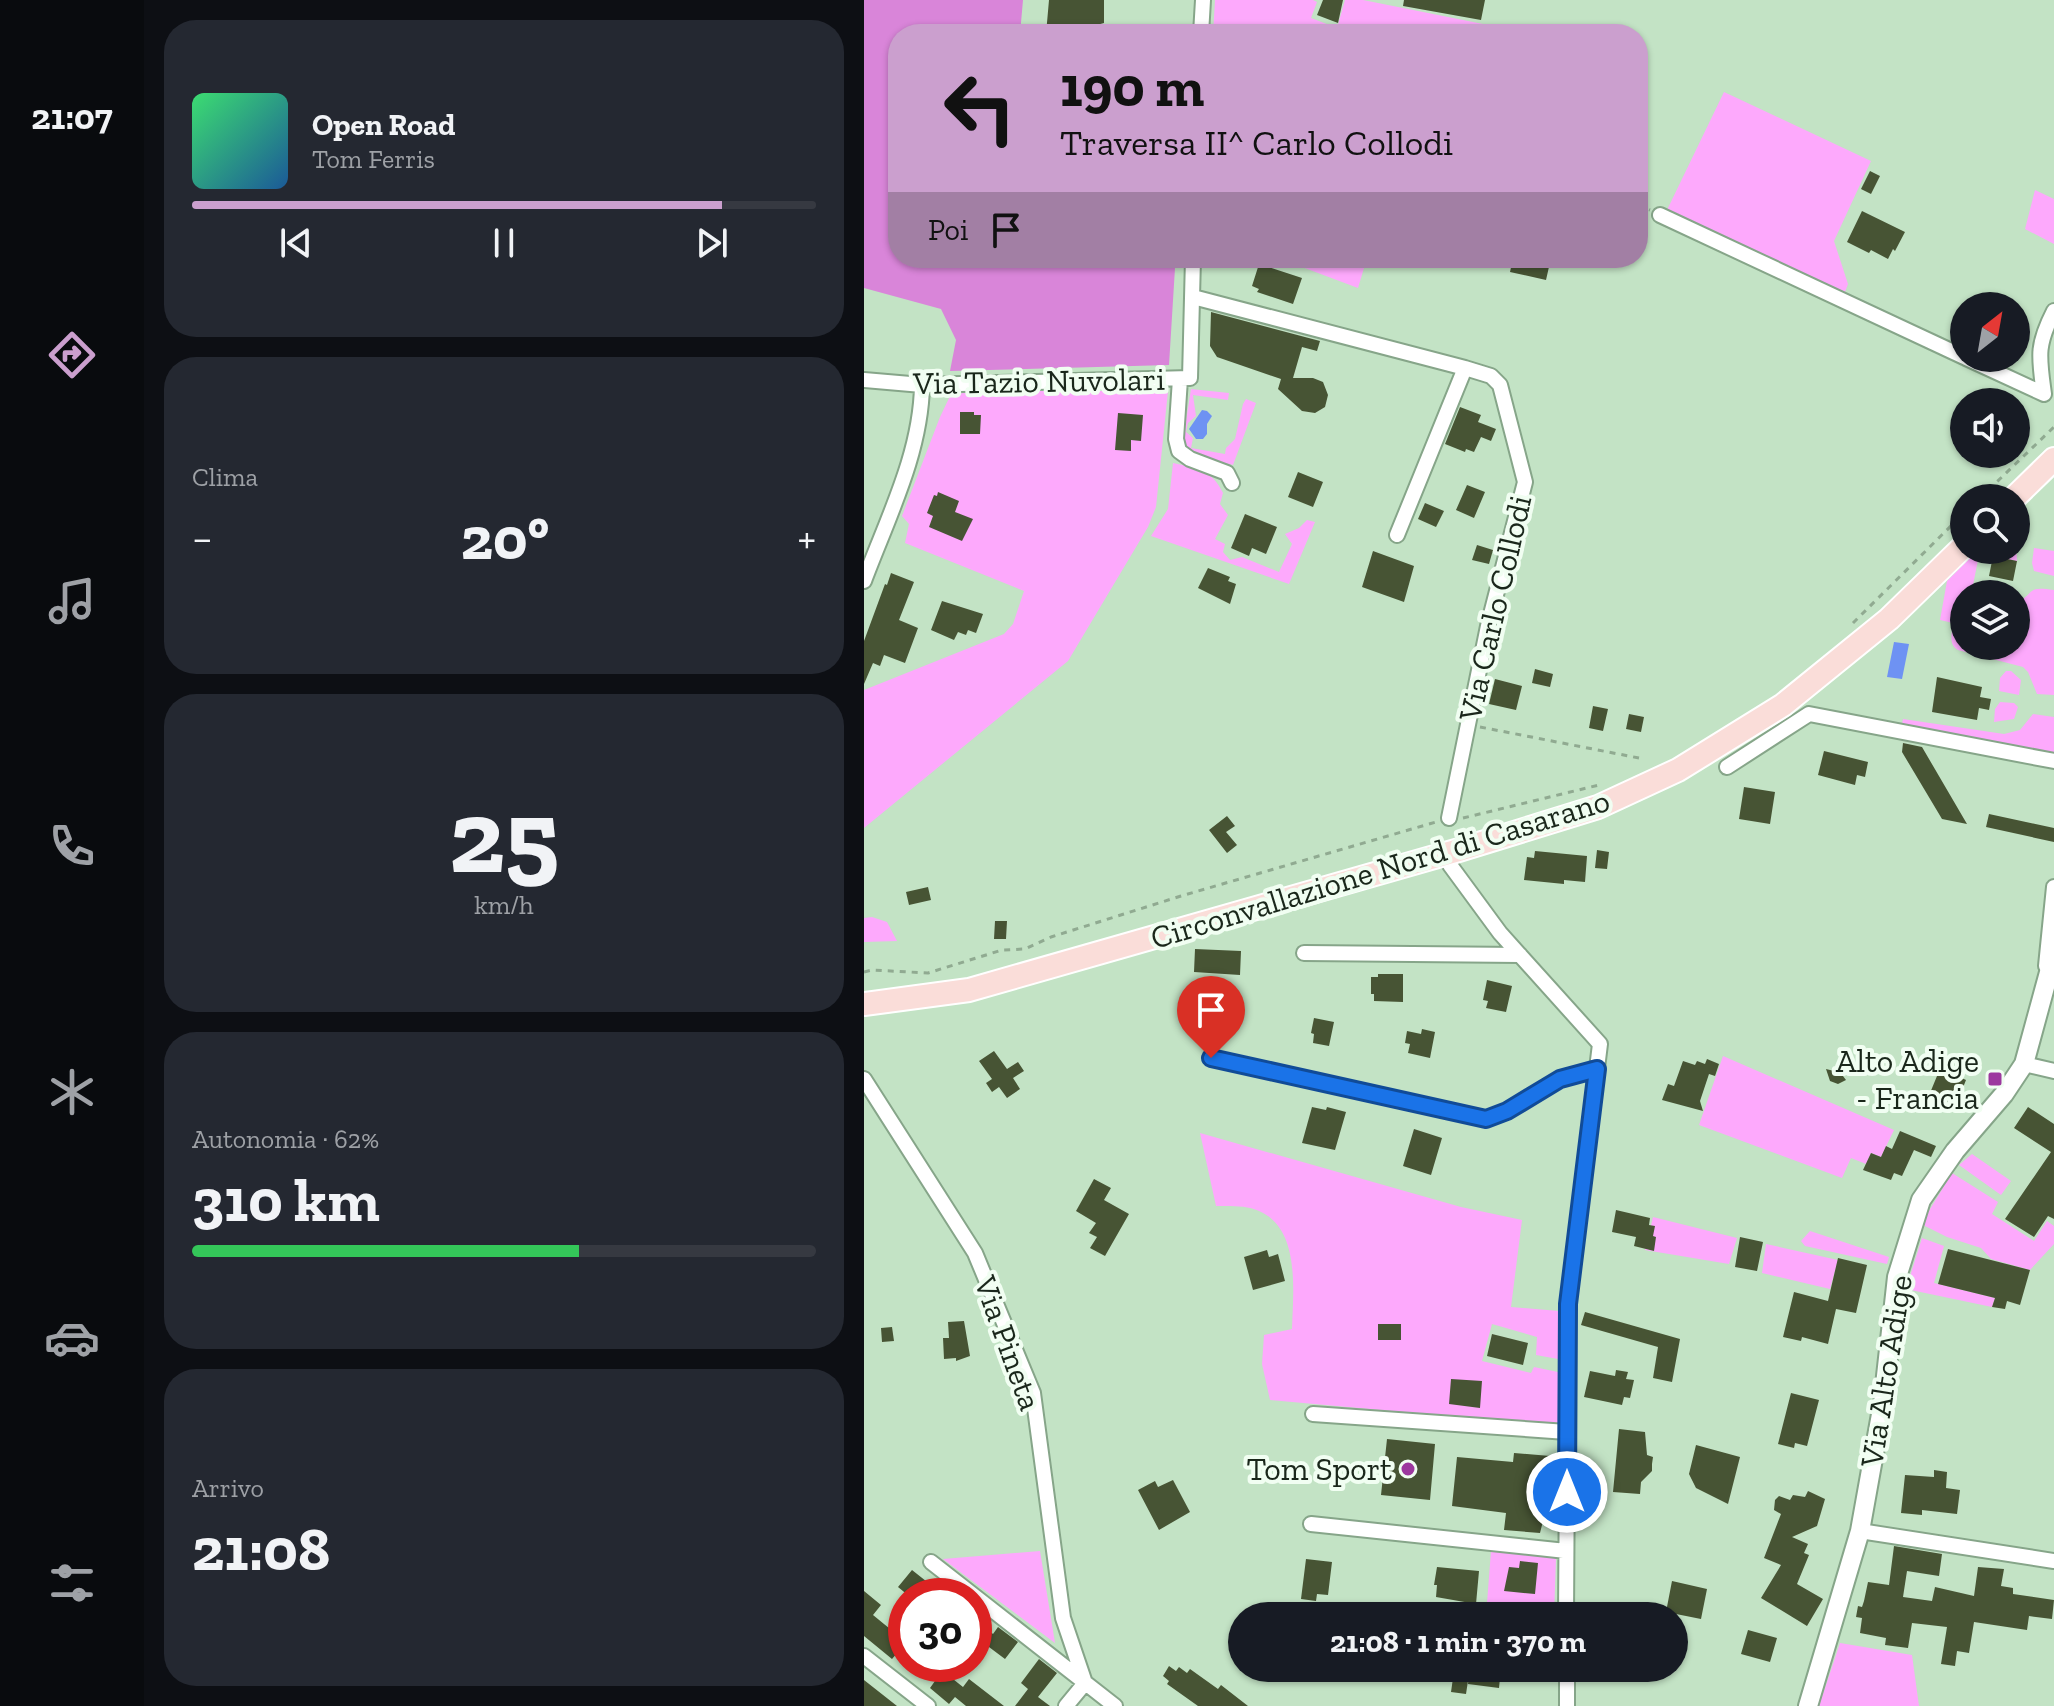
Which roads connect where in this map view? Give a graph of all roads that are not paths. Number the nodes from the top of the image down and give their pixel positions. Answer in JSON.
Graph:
{"nodes":[{"id":1,"x":1203,"y":0,"type":"edge"},
{"id":2,"x":1202,"y":24,"type":"edge"},
{"id":3,"x":1660,"y":215,"type":"dead end"},
{"id":4,"x":1193,"y":268,"type":"edge"},
{"id":5,"x":1193,"y":297,"type":"junction"},
{"id":6,"x":2054,"y":311,"type":"edge"},
{"id":7,"x":1950,"y":351,"type":"edge"},
{"id":8,"x":1465,"y":368,"type":"junction"},
{"id":9,"x":1996,"y":372,"type":"edge"},
{"id":10,"x":1180,"y":379,"type":"junction"},
{"id":11,"x":864,"y":380,"type":"edge"},
{"id":12,"x":922,"y":385,"type":"junction"},
{"id":13,"x":2054,"y":459,"type":"edge"},
{"id":14,"x":1232,"y":483,"type":"dead end"},
{"id":15,"x":2028,"y":484,"type":"edge"},
{"id":16,"x":1397,"y":535,"type":"dead end"},
{"id":17,"x":1950,"y":560,"type":"edge"},
{"id":18,"x":864,"y":581,"type":"edge"},
{"id":19,"x":2054,"y":761,"type":"edge"},
{"id":20,"x":1727,"y":767,"type":"dead end"},
{"id":21,"x":1449,"y":818,"type":"dead end"},
{"id":22,"x":1450,"y":865,"type":"dead end"},
{"id":23,"x":2054,"y":887,"type":"edge"},
{"id":24,"x":1304,"y":953,"type":"dead end"},
{"id":25,"x":2054,"y":954,"type":"edge"},
{"id":26,"x":1520,"y":955,"type":"junction"},
{"id":27,"x":2044,"y":982,"type":"junction"},
{"id":28,"x":864,"y":1004,"type":"edge"},
{"id":29,"x":1211,"y":1058,"type":"dead end"},
{"id":30,"x":2024,"y":1064,"type":"junction"},
{"id":31,"x":1597,"y":1069,"type":"junction"},
{"id":32,"x":2054,"y":1071,"type":"edge"},
{"id":33,"x":864,"y":1079,"type":"edge"},
{"id":34,"x":1313,"y":1414,"type":"dead end"},
{"id":35,"x":1567,"y":1432,"type":"junction"},
{"id":36,"x":1311,"y":1524,"type":"dead end"},
{"id":37,"x":1860,"y":1531,"type":"junction"},
{"id":38,"x":1566,"y":1551,"type":"junction"},
{"id":39,"x":2054,"y":1561,"type":"edge"},
{"id":40,"x":931,"y":1562,"type":"dead end"},
{"id":41,"x":1566,"y":1602,"type":"edge"},
{"id":42,"x":864,"y":1656,"type":"edge"},
{"id":43,"x":1567,"y":1682,"type":"edge"},
{"id":44,"x":1085,"y":1683,"type":"junction"},
{"id":45,"x":928,"y":1706,"type":"edge"},
{"id":46,"x":1066,"y":1706,"type":"edge"},
{"id":47,"x":1115,"y":1706,"type":"edge"},
{"id":48,"x":1567,"y":1706,"type":"edge"},
{"id":49,"x":1808,"y":1706,"type":"edge"}],
"edges":[{"from":1,"to":2,"type":"street"},
{"from":3,"to":7,"type":"street"},
{"from":4,"to":5,"type":"street","name":"Via Tazio Nuvolari"},
{"from":5,"to":8,"type":"street","name":"Via Carlo Collodi"},
{"from":5,"to":10,"type":"street","name":"Via Tazio Nuvolari"},
{"from":6,"to":9,"type":"street"},
{"from":8,"to":16,"type":"street"},
{"from":8,"to":21,"type":"street","name":"Via Carlo Collodi"},
{"from":10,"to":12,"type":"street","name":"Via Tazio Nuvolari"},
{"from":10,"to":14,"type":"street"},
{"from":11,"to":12,"type":"street","name":"Via Tazio Nuvolari"},
{"from":12,"to":18,"type":"street"},
{"from":13,"to":15,"type":"main road"},
{"from":17,"to":28,"type":"main road","name":"Circonvallazione Nord di Casarano"},
{"from":19,"to":20,"type":"street"},
{"from":22,"to":26,"type":"street"},
{"from":23,"to":27,"type":"street"},
{"from":24,"to":26,"type":"street"},
{"from":25,"to":27,"type":"street"},
{"from":26,"to":31,"type":"street"},
{"from":27,"to":30,"type":"street"},
{"from":29,"to":31,"type":"street"},
{"from":30,"to":32,"type":"street"},
{"from":30,"to":37,"type":"street","name":"Via Alto Adige"},
{"from":31,"to":35,"type":"street"},
{"from":33,"to":44,"type":"street","name":"Via Pineta"},
{"from":34,"to":35,"type":"street"},
{"from":35,"to":38,"type":"street"},
{"from":36,"to":38,"type":"street"},
{"from":37,"to":39,"type":"street"},
{"from":37,"to":49,"type":"street","name":"Via Alto Adige"},
{"from":38,"to":41,"type":"street"},
{"from":40,"to":44,"type":"street"},
{"from":42,"to":45,"type":"street"},
{"from":43,"to":48,"type":"street"},
{"from":44,"to":46,"type":"street"},
{"from":44,"to":47,"type":"street"}]}
